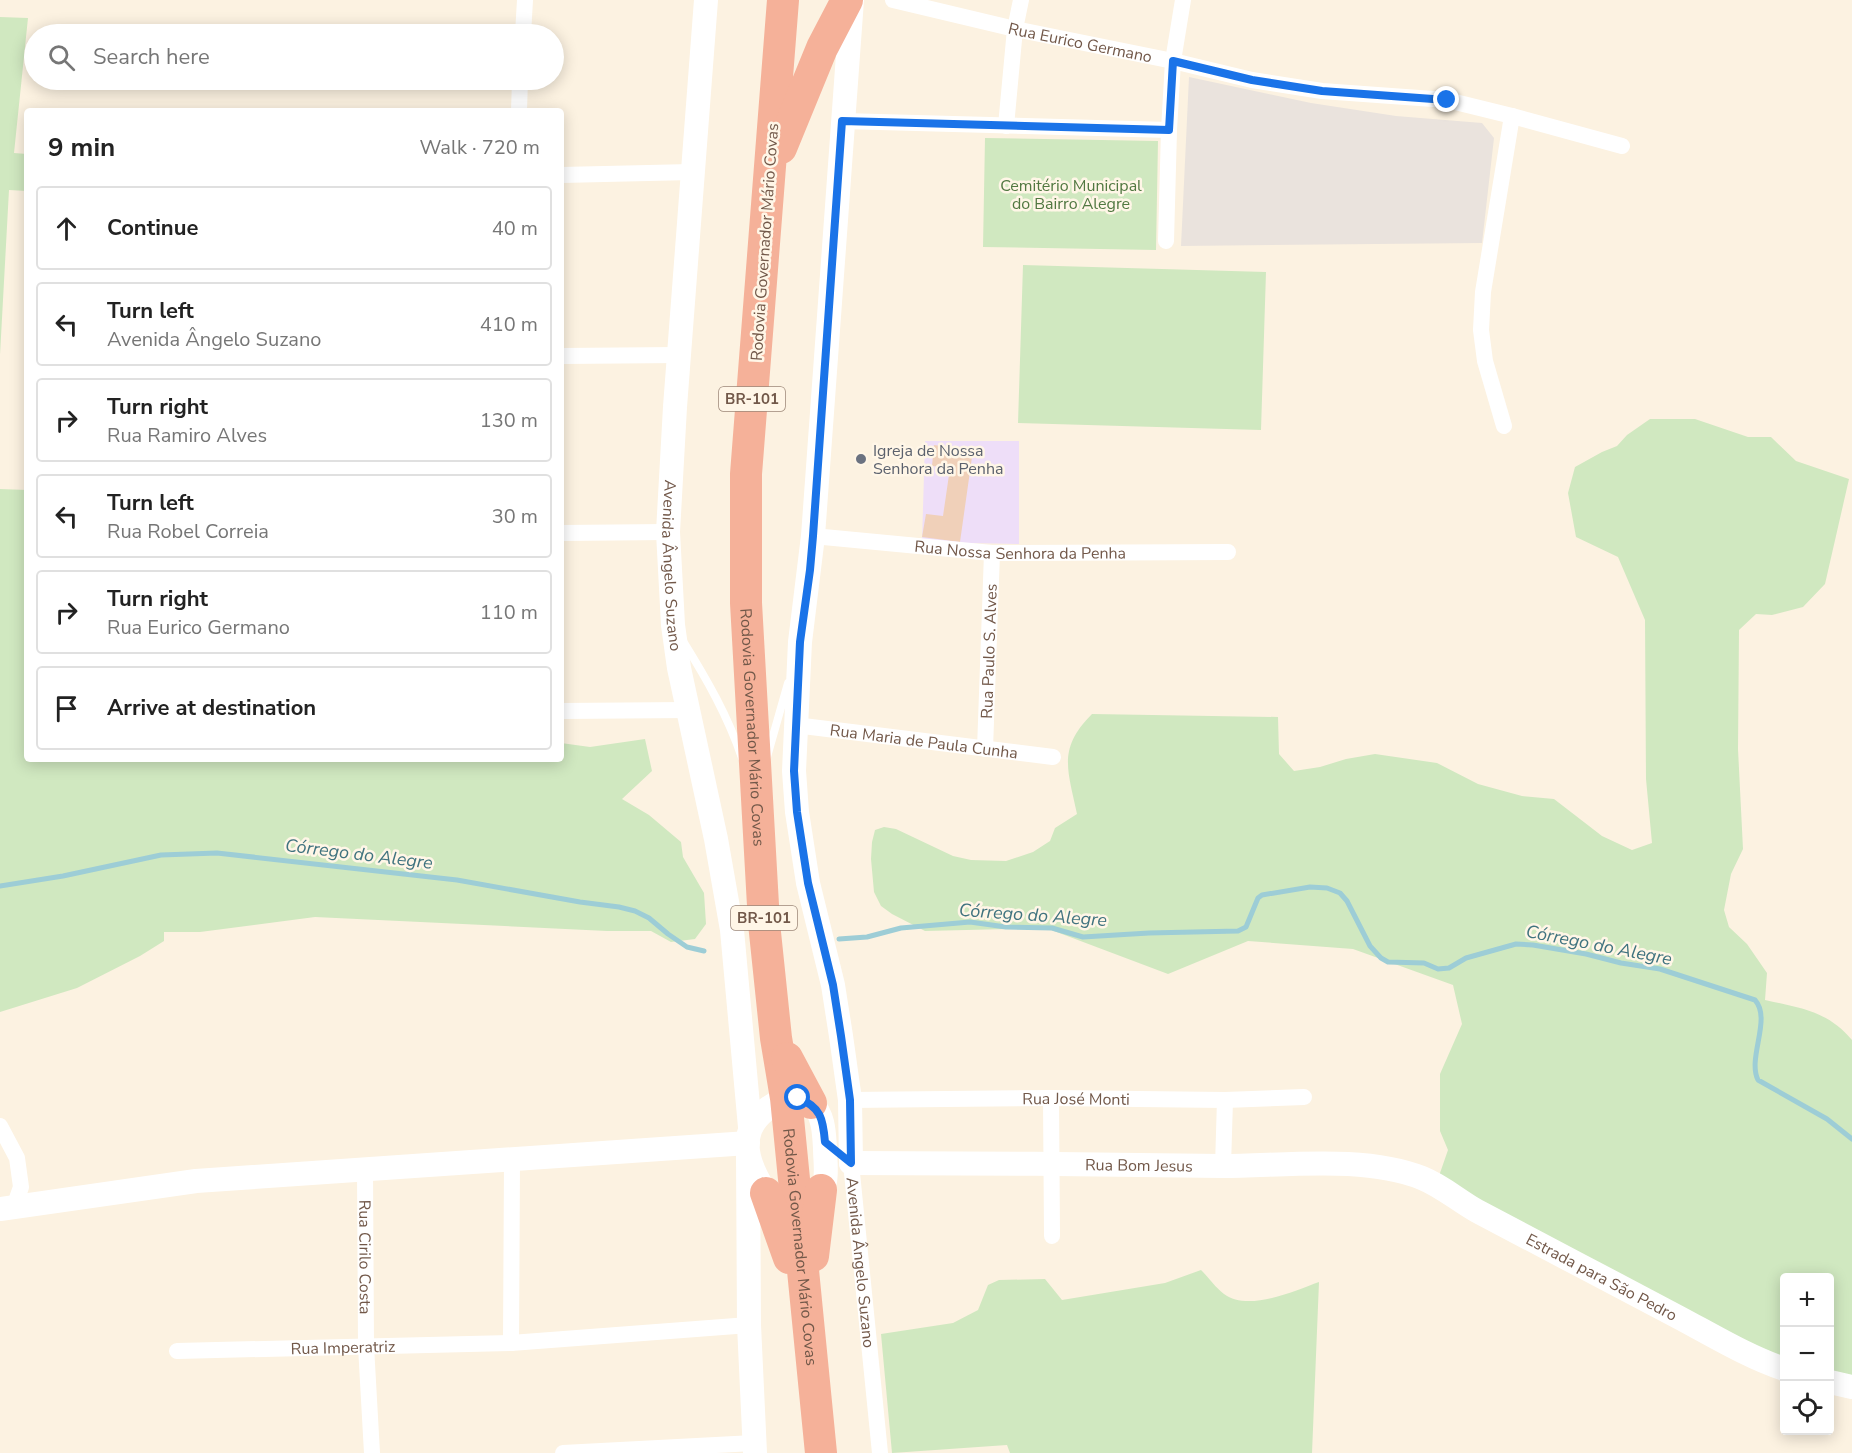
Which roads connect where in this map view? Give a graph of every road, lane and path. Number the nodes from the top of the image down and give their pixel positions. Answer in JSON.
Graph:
{"nodes":[{"id":1,"x":525,"y":0,"type":"edge"},
{"id":2,"x":706,"y":0,"type":"edge"},
{"id":3,"x":783,"y":0,"type":"edge"},
{"id":4,"x":847,"y":0,"type":"edge"},
{"id":5,"x":852,"y":0,"type":"edge"},
{"id":6,"x":893,"y":0,"type":"edge"},
{"id":7,"x":1021,"y":0,"type":"edge"},
{"id":8,"x":1183,"y":0,"type":"edge"},
{"id":9,"x":524,"y":24,"type":"edge"},
{"id":10,"x":1015,"y":29,"type":"junction"},
{"id":11,"x":1173,"y":61,"type":"junction"},
{"id":12,"x":520,"y":90,"type":"edge"},
{"id":13,"x":519,"y":108,"type":"edge"},
{"id":14,"x":1512,"y":116,"type":"junction"},
{"id":15,"x":842,"y":121,"type":"junction"},
{"id":16,"x":1006,"y":126,"type":"junction"},
{"id":17,"x":1169,"y":130,"type":"junction"},
{"id":18,"x":1622,"y":146,"type":"dead end"},
{"id":19,"x":692,"y":172,"type":"junction"},
{"id":20,"x":564,"y":175,"type":"edge"},
{"id":21,"x":770,"y":180,"type":"junction"},
{"id":22,"x":1166,"y":241,"type":"dead end"},
{"id":23,"x":679,"y":355,"type":"junction"},
{"id":24,"x":564,"y":356,"type":"edge"},
{"id":25,"x":1504,"y":426,"type":"dead end"},
{"id":26,"x":668,"y":532,"type":"junction"},
{"id":27,"x":564,"y":533,"type":"edge"},
{"id":28,"x":813,"y":536,"type":"junction"},
{"id":29,"x":1228,"y":552,"type":"dead end"},
{"id":30,"x":992,"y":553,"type":"junction"},
{"id":31,"x":673,"y":625,"type":"junction"},
{"id":32,"x":800,"y":642,"type":"junction"},
{"id":33,"x":688,"y":710,"type":"junction"},
{"id":34,"x":564,"y":711,"type":"edge"},
{"id":35,"x":795,"y":725,"type":"junction"},
{"id":36,"x":985,"y":749,"type":"junction"},
{"id":37,"x":1053,"y":757,"type":"dead end"},
{"id":38,"x":756,"y":798,"type":"junction"},
{"id":39,"x":1304,"y":1097,"type":"dead end"},
{"id":40,"x":1051,"y":1098,"type":"junction"},
{"id":41,"x":850,"y":1100,"type":"junction"},
{"id":42,"x":1225,"y":1100,"type":"junction"},
{"id":43,"x":768,"y":1122,"type":"junction"},
{"id":44,"x":0,"y":1126,"type":"edge"},
{"id":45,"x":825,"y":1142,"type":"junction"},
{"id":46,"x":512,"y":1160,"type":"junction"},
{"id":47,"x":1051,"y":1162,"type":"junction"},
{"id":48,"x":851,"y":1163,"type":"junction"},
{"id":49,"x":1223,"y":1166,"type":"junction"},
{"id":50,"x":365,"y":1169,"type":"junction"},
{"id":51,"x":1424,"y":1179,"type":"joint"},
{"id":52,"x":814,"y":1191,"type":"junction"},
{"id":53,"x":766,"y":1193,"type":"junction"},
{"id":54,"x":7,"y":1208,"type":"edge"},
{"id":55,"x":1052,"y":1236,"type":"dead end"},
{"id":56,"x":805,"y":1301,"type":"junction"},
{"id":57,"x":749,"y":1325,"type":"junction"},
{"id":58,"x":511,"y":1343,"type":"junction"},
{"id":59,"x":366,"y":1346,"type":"junction"},
{"id":60,"x":177,"y":1351,"type":"dead end"},
{"id":61,"x":1780,"y":1367,"type":"edge"},
{"id":62,"x":1834,"y":1383,"type":"edge"},
{"id":63,"x":1852,"y":1387,"type":"edge"},
{"id":64,"x":754,"y":1448,"type":"edge"},
{"id":65,"x":372,"y":1453,"type":"edge"},
{"id":66,"x":563,"y":1453,"type":"edge"},
{"id":67,"x":821,"y":1453,"type":"edge"},
{"id":68,"x":880,"y":1453,"type":"edge"}],
"edges":[{"from":1,"to":9,"type":"street"},
{"from":2,"to":19,"type":"main road","name":"Avenida Ângelo Suzano"},
{"from":3,"to":21,"type":"highway","name":"Rodovia Governador Mário Covas","number":"BR-101"},
{"from":4,"to":21,"type":"highway"},
{"from":5,"to":15,"type":"main road","name":"Avenida Ângelo Suzano"},
{"from":6,"to":10,"type":"street","name":"Rua Eurico Germano"},
{"from":7,"to":10,"type":"street"},
{"from":8,"to":11,"type":"street"},
{"from":10,"to":11,"type":"street","name":"Rua Eurico Germano"},
{"from":10,"to":16,"type":"street"},
{"from":11,"to":14,"type":"street","name":"Rua Eurico Germano"},
{"from":11,"to":17,"type":"street"},
{"from":12,"to":13,"type":"street"},
{"from":14,"to":18,"type":"street","name":"Rua Eurico Germano"},
{"from":14,"to":25,"type":"street"},
{"from":15,"to":16,"type":"street"},
{"from":15,"to":28,"type":"main road","name":"Avenida Ângelo Suzano"},
{"from":16,"to":17,"type":"street"},
{"from":17,"to":22,"type":"street"},
{"from":19,"to":20,"type":"street"},
{"from":19,"to":23,"type":"main road","name":"Avenida Ângelo Suzano"},
{"from":21,"to":38,"type":"highway","name":"Rodovia Governador Mário Covas","number":"BR-101"},
{"from":23,"to":24,"type":"street"},
{"from":23,"to":26,"type":"main road","name":"Avenida Ângelo Suzano"},
{"from":26,"to":27,"type":"street"},
{"from":26,"to":31,"type":"main road","name":"Avenida Ângelo Suzano"},
{"from":28,"to":30,"type":"street","name":"Rua Nossa Senhora da Penha"},
{"from":28,"to":32,"type":"main road","name":"Avenida Ângelo Suzano"},
{"from":29,"to":30,"type":"street","name":"Rua Nossa Senhora da Penha"},
{"from":30,"to":36,"type":"street","name":"Rua Paulo S. Alves"},
{"from":31,"to":33,"type":"main road","name":"Avenida Ângelo Suzano"},
{"from":31,"to":38,"type":"lane"},
{"from":32,"to":35,"type":"main road","name":"Avenida Ângelo Suzano"},
{"from":32,"to":38,"type":"lane"},
{"from":33,"to":34,"type":"street"},
{"from":33,"to":43,"type":"main road","name":"Avenida Ângelo Suzano"},
{"from":35,"to":36,"type":"street","name":"Rua Maria de Paula Cunha"},
{"from":35,"to":41,"type":"main road","name":"Avenida Ângelo Suzano"},
{"from":36,"to":37,"type":"street","name":"Rua Maria de Paula Cunha"},
{"from":38,"to":43,"type":"highway","name":"Rodovia Governador Mário Covas","number":"BR-101"},
{"from":39,"to":42,"type":"street","name":"Rua José Monti"},
{"from":40,"to":41,"type":"street","name":"Rua José Monti"},
{"from":40,"to":42,"type":"street","name":"Rua José Monti"},
{"from":40,"to":47,"type":"street"},
{"from":41,"to":48,"type":"main road","name":"Avenida Ângelo Suzano"},
{"from":42,"to":49,"type":"street"},
{"from":43,"to":45,"type":"main road"},
{"from":43,"to":46,"type":"main road"},
{"from":43,"to":52,"type":"highway","name":"Rodovia Governador Mário Covas","number":"BR-101"},
{"from":43,"to":53,"type":"main road"},
{"from":43,"to":57,"type":"main road","name":"Avenida Ângelo Suzano"},
{"from":44,"to":54,"type":"street"},
{"from":45,"to":48,"type":"main road"},
{"from":45,"to":52,"type":"main road"},
{"from":46,"to":50,"type":"main road"},
{"from":46,"to":58,"type":"street"},
{"from":47,"to":48,"type":"main road","name":"Rua Bom Jesus"},
{"from":47,"to":49,"type":"main road","name":"Rua Bom Jesus"},
{"from":47,"to":55,"type":"street"},
{"from":48,"to":52,"type":"main road"},
{"from":48,"to":68,"type":"street","name":"Avenida Ângelo Suzano"},
{"from":49,"to":51,"type":"main road","name":"Rua Bom Jesus"},
{"from":50,"to":54,"type":"main road"},
{"from":50,"to":59,"type":"street","name":"Rua Cirilo Costa"},
{"from":51,"to":61,"type":"main road","name":"Estrada para São Pedro"},
{"from":52,"to":53,"type":"main road"},
{"from":52,"to":56,"type":"highway","name":"Rodovia Governador Mário Covas","number":"BR-101"},
{"from":53,"to":56,"type":"highway"},
{"from":56,"to":67,"type":"highway","name":"Rodovia Governador Mário Covas","number":"BR-101"},
{"from":57,"to":58,"type":"street","name":"Rua Imperatriz"},
{"from":57,"to":64,"type":"main road","name":"Avenida Ângelo Suzano"},
{"from":58,"to":59,"type":"street","name":"Rua Imperatriz"},
{"from":59,"to":60,"type":"street","name":"Rua Imperatriz"},
{"from":59,"to":65,"type":"street","name":"Rua Cirilo Costa"},
{"from":62,"to":63,"type":"main road"},
{"from":64,"to":66,"type":"street"}]}
